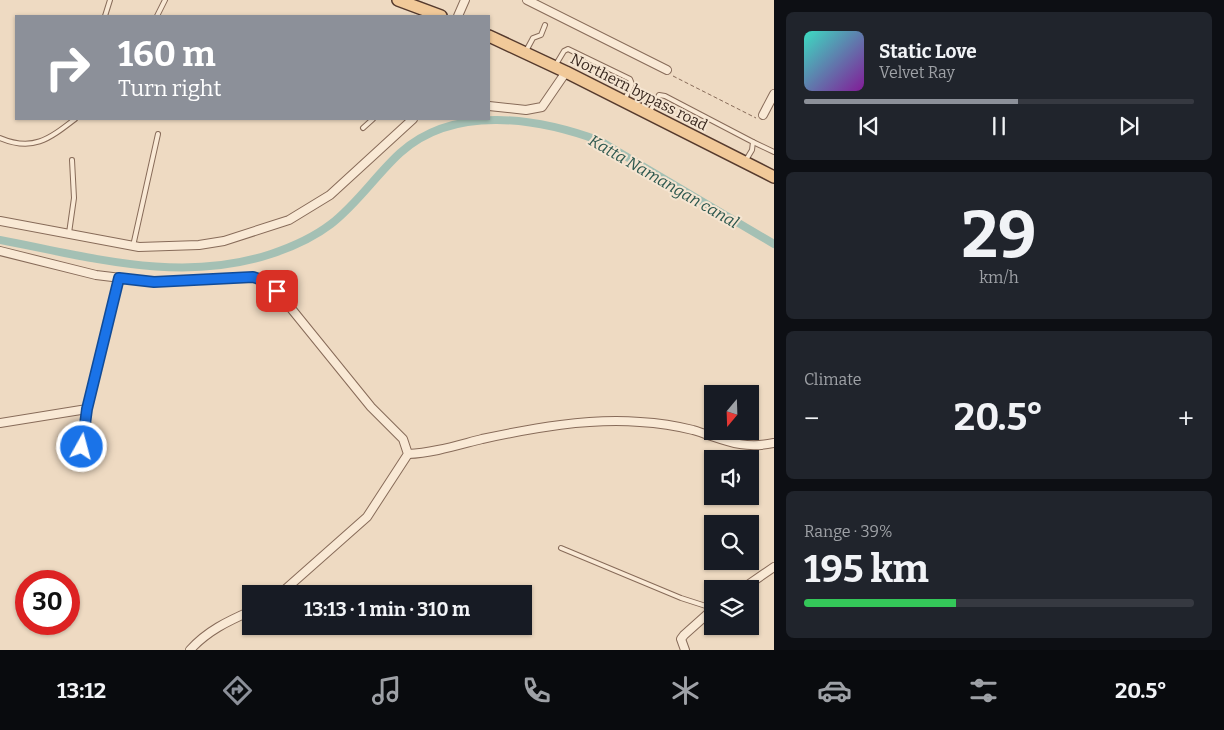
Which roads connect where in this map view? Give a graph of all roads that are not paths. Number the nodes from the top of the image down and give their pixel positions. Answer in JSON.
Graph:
{"nodes":[{"id":1,"x":110,"y":0,"type":"edge"},
{"id":2,"x":165,"y":0,"type":"edge"},
{"id":3,"x":398,"y":0,"type":"edge"},
{"id":4,"x":465,"y":0,"type":"edge"},
{"id":5,"x":527,"y":0,"type":"edge"},
{"id":6,"x":106,"y":15,"type":"edge"},
{"id":7,"x":158,"y":15,"type":"edge"},
{"id":8,"x":435,"y":15,"type":"edge"},
{"id":9,"x":458,"y":15,"type":"edge"},
{"id":10,"x":545,"y":25,"type":"dead end"},
{"id":11,"x":490,"y":36,"type":"edge"},
{"id":12,"x":525,"y":52,"type":"junction"},
{"id":13,"x":554,"y":66,"type":"junction"},
{"id":14,"x":668,"y":70,"type":"road end"},
{"id":15,"x":566,"y":72,"type":"junction"},
{"id":16,"x":774,"y":94,"type":"edge"},
{"id":17,"x":624,"y":101,"type":"junction"},
{"id":18,"x":490,"y":106,"type":"edge"},
{"id":19,"x":649,"y":114,"type":"junction"},
{"id":20,"x":762,"y":114,"type":"road end"},
{"id":21,"x":74,"y":120,"type":"edge"},
{"id":22,"x":372,"y":120,"type":"edge"},
{"id":23,"x":413,"y":120,"type":"edge"},
{"id":24,"x":363,"y":128,"type":"dead end"},
{"id":25,"x":158,"y":134,"type":"dead end"},
{"id":26,"x":0,"y":138,"type":"edge"},
{"id":27,"x":752,"y":142,"type":"junction"},
{"id":28,"x":774,"y":152,"type":"edge"},
{"id":29,"x":72,"y":160,"type":"dead end"},
{"id":30,"x":744,"y":162,"type":"junction"},
{"id":31,"x":774,"y":177,"type":"edge"},
{"id":32,"x":0,"y":221,"type":"edge"},
{"id":33,"x":69,"y":233,"type":"junction"},
{"id":34,"x":133,"y":246,"type":"junction"},
{"id":35,"x":0,"y":251,"type":"edge"},
{"id":36,"x":119,"y":278,"type":"junction"},
{"id":37,"x":87,"y":409,"type":"junction"},
{"id":38,"x":0,"y":423,"type":"edge"},
{"id":39,"x":774,"y":443,"type":"edge"},
{"id":40,"x":408,"y":454,"type":"junction"},
{"id":41,"x":80,"y":466,"type":"dead end"},
{"id":42,"x":561,"y":548,"type":"dead end"},
{"id":43,"x":774,"y":567,"type":"edge"},
{"id":44,"x":755,"y":580,"type":"edge"},
{"id":45,"x":290,"y":585,"type":"edge"},
{"id":46,"x":704,"y":606,"type":"edge"},
{"id":47,"x":242,"y":615,"type":"edge"},
{"id":48,"x":704,"y":617,"type":"edge"},
{"id":49,"x":190,"y":650,"type":"edge"},
{"id":50,"x":685,"y":650,"type":"edge"}],
"edges":[{"from":1,"to":6,"type":"lane"},
{"from":2,"to":7,"type":"lane"},
{"from":3,"to":8,"type":"main road"},
{"from":4,"to":9,"type":"street"},
{"from":5,"to":14,"type":"street"},
{"from":10,"to":12,"type":"lane"},
{"from":11,"to":12,"type":"main road","name":"Northern bypass road"},
{"from":12,"to":13,"type":"main road","name":"Northern bypass road"},
{"from":13,"to":15,"type":"main road","name":"Northern bypass road"},
{"from":13,"to":17,"type":"lane"},
{"from":15,"to":17,"type":"main road","name":"Northern bypass road"},
{"from":15,"to":18,"type":"street"},
{"from":16,"to":20,"type":"street"},
{"from":17,"to":19,"type":"main road","name":"Northern bypass road"},
{"from":19,"to":27,"type":"lane"},
{"from":19,"to":30,"type":"main road","name":"Northern bypass road"},
{"from":21,"to":26,"type":"lane"},
{"from":22,"to":24,"type":"lane"},
{"from":23,"to":34,"type":"street"},
{"from":25,"to":34,"type":"lane"},
{"from":27,"to":28,"type":"lane"},
{"from":27,"to":30,"type":"lane"},
{"from":29,"to":33,"type":"lane"},
{"from":30,"to":31,"type":"main road","name":"Northern bypass road"},
{"from":32,"to":33,"type":"street"},
{"from":33,"to":34,"type":"street"},
{"from":35,"to":36,"type":"street"},
{"from":36,"to":37,"type":"street"},
{"from":36,"to":40,"type":"street"},
{"from":37,"to":38,"type":"street"},
{"from":37,"to":41,"type":"street"},
{"from":39,"to":40,"type":"street"},
{"from":40,"to":45,"type":"street"},
{"from":42,"to":46,"type":"lane"},
{"from":43,"to":44,"type":"street"},
{"from":47,"to":49,"type":"street"},
{"from":48,"to":50,"type":"street"}]}
